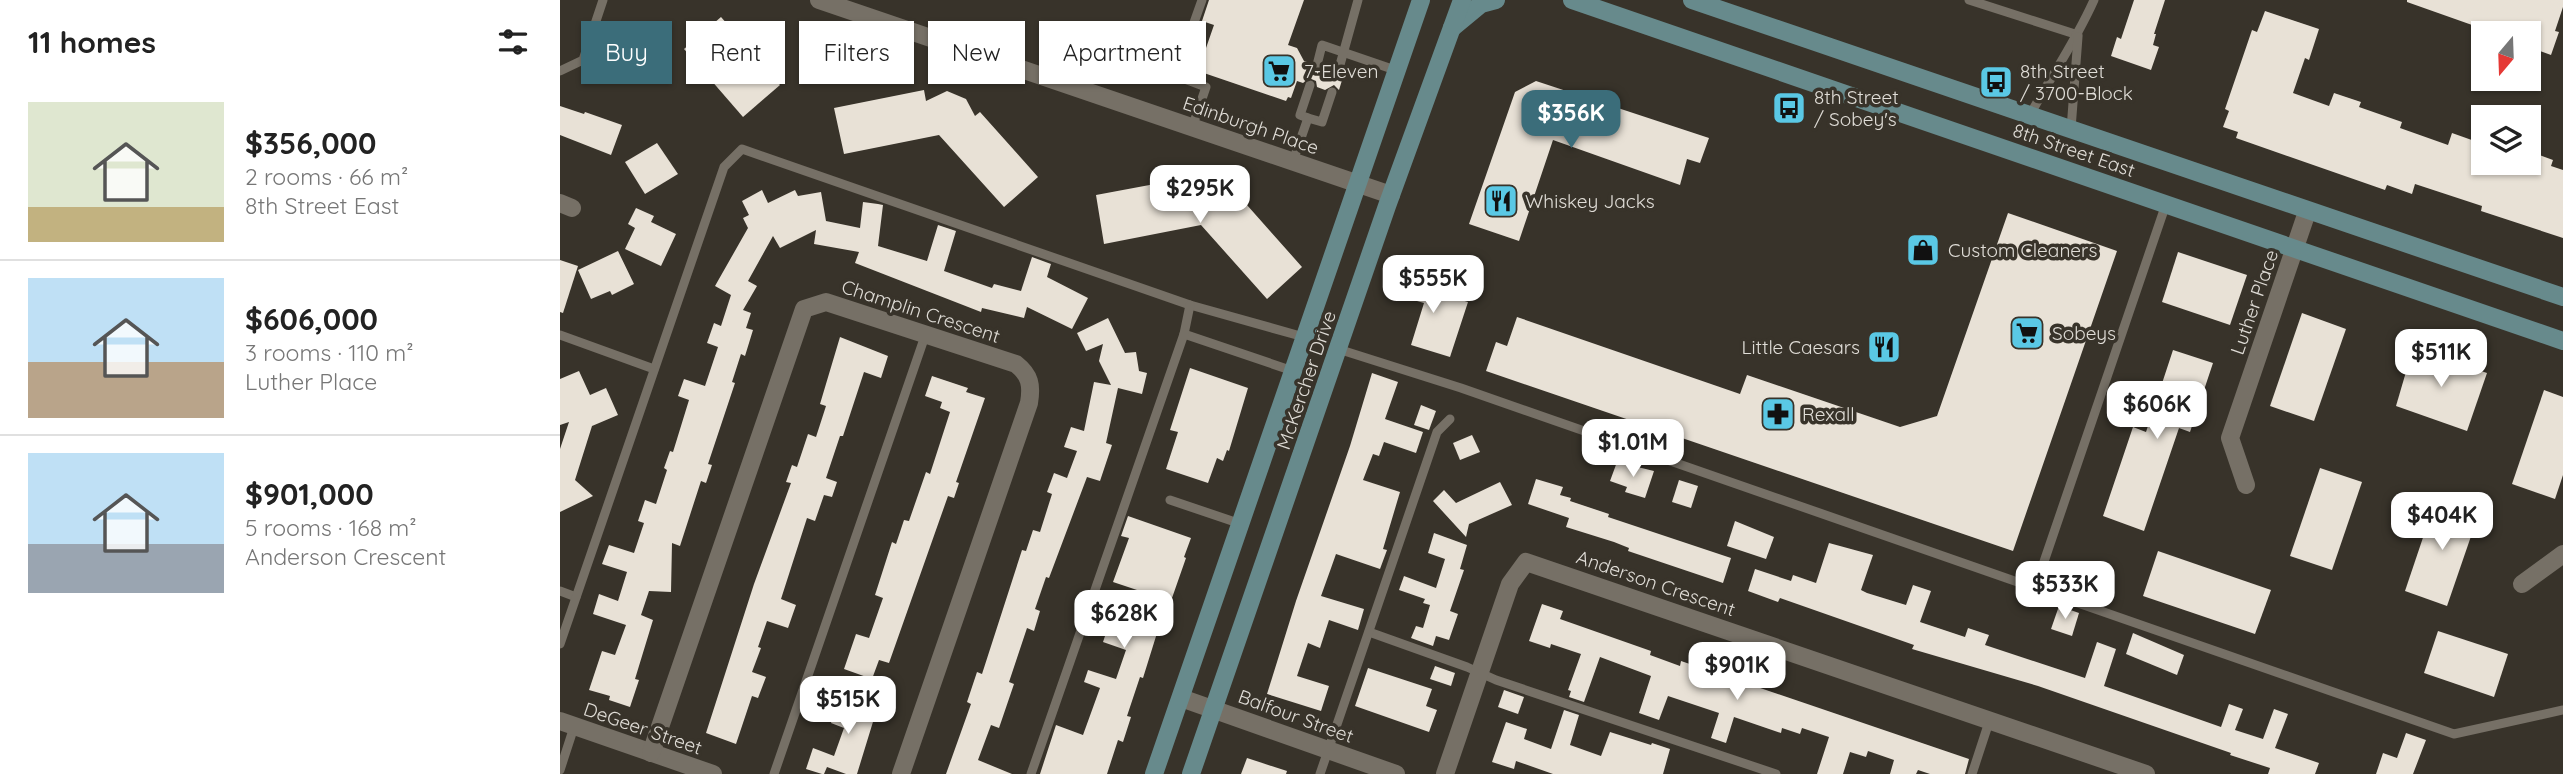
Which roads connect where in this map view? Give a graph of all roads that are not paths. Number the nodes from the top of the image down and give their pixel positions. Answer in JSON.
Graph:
{"nodes":[{"id":1,"x":603,"y":0,"type":"edge"},
{"id":2,"x":819,"y":0,"type":"edge"},
{"id":3,"x":1202,"y":0,"type":"edge"},
{"id":4,"x":1358,"y":0,"type":"edge"},
{"id":5,"x":1407,"y":0,"type":"edge"},
{"id":6,"x":1421,"y":0,"type":"edge"},
{"id":7,"x":1462,"y":0,"type":"edge"},
{"id":8,"x":1496,"y":0,"type":"edge"},
{"id":9,"x":1572,"y":0,"type":"edge"},
{"id":10,"x":1692,"y":0,"type":"edge"},
{"id":11,"x":1969,"y":0,"type":"edge"},
{"id":12,"x":2094,"y":0,"type":"edge"},
{"id":13,"x":1412,"y":26,"type":"junction"},
{"id":14,"x":1452,"y":28,"type":"junction"},
{"id":15,"x":2078,"y":35,"type":"junction"},
{"id":16,"x":1344,"y":52,"type":"junction"},
{"id":17,"x":1317,"y":65,"type":"dead end"},
{"id":18,"x":560,"y":71,"type":"edge"},
{"id":19,"x":1398,"y":71,"type":"junction"},
{"id":20,"x":1338,"y":72,"type":"dead end"},
{"id":21,"x":1310,"y":85,"type":"dead end"},
{"id":22,"x":1332,"y":92,"type":"dead end"},
{"id":23,"x":2030,"y":115,"type":"junction"},
{"id":24,"x":1308,"y":118,"type":"junction"},
{"id":25,"x":1192,"y":128,"type":"junction"},
{"id":26,"x":2071,"y":129,"type":"junction"},
{"id":27,"x":1293,"y":161,"type":"junction"},
{"id":28,"x":1357,"y":184,"type":"junction"},
{"id":29,"x":1391,"y":195,"type":"junction"},
{"id":30,"x":2166,"y":204,"type":"junction"},
{"id":31,"x":2307,"y":212,"type":"junction"},
{"id":32,"x":2294,"y":250,"type":"junction"},
{"id":33,"x":2560,"y":295,"type":"edge"},
{"id":34,"x":1190,"y":305,"type":"junction"},
{"id":35,"x":1184,"y":334,"type":"junction"},
{"id":36,"x":560,"y":335,"type":"edge"},
{"id":37,"x":925,"y":336,"type":"junction"},
{"id":38,"x":1304,"y":337,"type":"junction"},
{"id":39,"x":2563,"y":341,"type":"edge"},
{"id":40,"x":1338,"y":349,"type":"junction"},
{"id":41,"x":654,"y":369,"type":"junction"},
{"id":42,"x":1293,"y":371,"type":"junction"},
{"id":43,"x":1450,"y":419,"type":"dead end"},
{"id":44,"x":2246,"y":485,"type":"dead end"},
{"id":45,"x":1170,"y":500,"type":"dead end"},
{"id":46,"x":1241,"y":524,"type":"junction"},
{"id":47,"x":2563,"y":554,"type":"edge"},
{"id":48,"x":2522,"y":584,"type":"dead end"},
{"id":49,"x":2035,"y":588,"type":"junction"},
{"id":50,"x":560,"y":591,"type":"edge"},
{"id":51,"x":576,"y":597,"type":"junction"},
{"id":52,"x":1369,"y":632,"type":"junction"},
{"id":53,"x":560,"y":644,"type":"edge"},
{"id":54,"x":1480,"y":673,"type":"junction"},
{"id":55,"x":1181,"y":698,"type":"junction"},
{"id":56,"x":1214,"y":709,"type":"junction"},
{"id":57,"x":2563,"y":710,"type":"edge"},
{"id":58,"x":1990,"y":719,"type":"junction"},
{"id":59,"x":567,"y":724,"type":"edge"},
{"id":60,"x":1328,"y":750,"type":"junction"},
{"id":61,"x":652,"y":753,"type":"junction"},
{"id":62,"x":560,"y":770,"type":"edge"},
{"id":63,"x":713,"y":774,"type":"edge"},
{"id":64,"x":774,"y":774,"type":"edge"},
{"id":65,"x":901,"y":774,"type":"edge"},
{"id":66,"x":1031,"y":774,"type":"edge"},
{"id":67,"x":1154,"y":774,"type":"edge"},
{"id":68,"x":1191,"y":774,"type":"edge"},
{"id":69,"x":1320,"y":774,"type":"edge"},
{"id":70,"x":1396,"y":774,"type":"edge"},
{"id":71,"x":1445,"y":774,"type":"edge"},
{"id":72,"x":1776,"y":774,"type":"edge"},
{"id":73,"x":1972,"y":774,"type":"edge"},
{"id":74,"x":2146,"y":774,"type":"edge"}],
"edges":[{"from":1,"to":18,"type":"lane"},
{"from":2,"to":25,"type":"street","name":"Edinburgh Place"},
{"from":3,"to":25,"type":"lane"},
{"from":4,"to":16,"type":"lane"},
{"from":5,"to":13,"type":"main road"},
{"from":6,"to":13,"type":"main road","name":"McKercher Drive"},
{"from":7,"to":14,"type":"main road","name":"McKercher Drive"},
{"from":8,"to":14,"type":"main road"},
{"from":9,"to":30,"type":"main road","name":"8th Street East"},
{"from":10,"to":23,"type":"main road","name":"8th Street East"},
{"from":11,"to":15,"type":"lane"},
{"from":12,"to":15,"type":"lane"},
{"from":13,"to":19,"type":"main road","name":"McKercher Drive"},
{"from":14,"to":29,"type":"main road","name":"McKercher Drive"},
{"from":15,"to":23,"type":"lane"},
{"from":15,"to":26,"type":"lane"},
{"from":16,"to":17,"type":"lane"},
{"from":16,"to":19,"type":"lane"},
{"from":16,"to":20,"type":"lane"},
{"from":19,"to":28,"type":"main road","name":"McKercher Drive"},
{"from":21,"to":24,"type":"lane"},
{"from":22,"to":24,"type":"lane"},
{"from":23,"to":26,"type":"main road","name":"8th Street East"},
{"from":24,"to":27,"type":"lane"},
{"from":25,"to":27,"type":"street","name":"Edinburgh Place"},
{"from":26,"to":31,"type":"main road","name":"8th Street East"},
{"from":27,"to":28,"type":"street","name":"Edinburgh Place"},
{"from":28,"to":29,"type":"street","name":"Edinburgh Place"},
{"from":28,"to":38,"type":"main road","name":"McKercher Drive"},
{"from":29,"to":40,"type":"main road","name":"McKercher Drive"},
{"from":30,"to":32,"type":"main road","name":"8th Street East"},
{"from":30,"to":49,"type":"lane"},
{"from":31,"to":32,"type":"street","name":"Luther Place"},
{"from":31,"to":33,"type":"main road","name":"8th Street East"},
{"from":32,"to":39,"type":"main road","name":"8th Street East"},
{"from":32,"to":44,"type":"street","name":"Luther Place"},
{"from":34,"to":35,"type":"lane"},
{"from":34,"to":38,"type":"lane"},
{"from":34,"to":41,"type":"lane"},
{"from":35,"to":42,"type":"lane"},
{"from":35,"to":66,"type":"lane"},
{"from":36,"to":41,"type":"lane"},
{"from":37,"to":61,"type":"street","name":"Champlin Crescent"},
{"from":37,"to":64,"type":"lane"},
{"from":37,"to":65,"type":"street","name":"Champlin Crescent"},
{"from":38,"to":42,"type":"main road","name":"McKercher Drive"},
{"from":40,"to":49,"type":"lane"},
{"from":40,"to":56,"type":"main road","name":"McKercher Drive"},
{"from":41,"to":51,"type":"lane"},
{"from":42,"to":46,"type":"main road","name":"McKercher Drive"},
{"from":43,"to":52,"type":"lane"},
{"from":45,"to":46,"type":"lane"},
{"from":46,"to":55,"type":"main road","name":"McKercher Drive"},
{"from":47,"to":48,"type":"street"},
{"from":49,"to":57,"type":"lane"},
{"from":50,"to":51,"type":"lane"},
{"from":51,"to":53,"type":"lane"},
{"from":52,"to":54,"type":"lane"},
{"from":52,"to":60,"type":"lane"},
{"from":54,"to":58,"type":"street","name":"Anderson Crescent"},
{"from":54,"to":71,"type":"street","name":"Anderson Crescent"},
{"from":54,"to":72,"type":"lane"},
{"from":55,"to":56,"type":"street","name":"Balfour Street"},
{"from":55,"to":67,"type":"main road","name":"McKercher Drive"},
{"from":56,"to":60,"type":"street","name":"Balfour Street"},
{"from":56,"to":68,"type":"main road","name":"McKercher Drive"},
{"from":58,"to":73,"type":"lane"},
{"from":58,"to":74,"type":"street","name":"Anderson Crescent"},
{"from":59,"to":61,"type":"street","name":"DeGeer Street"},
{"from":59,"to":62,"type":"lane"},
{"from":60,"to":69,"type":"lane"},
{"from":60,"to":70,"type":"street","name":"Balfour Street"},
{"from":61,"to":63,"type":"street","name":"DeGeer Street"}]}
